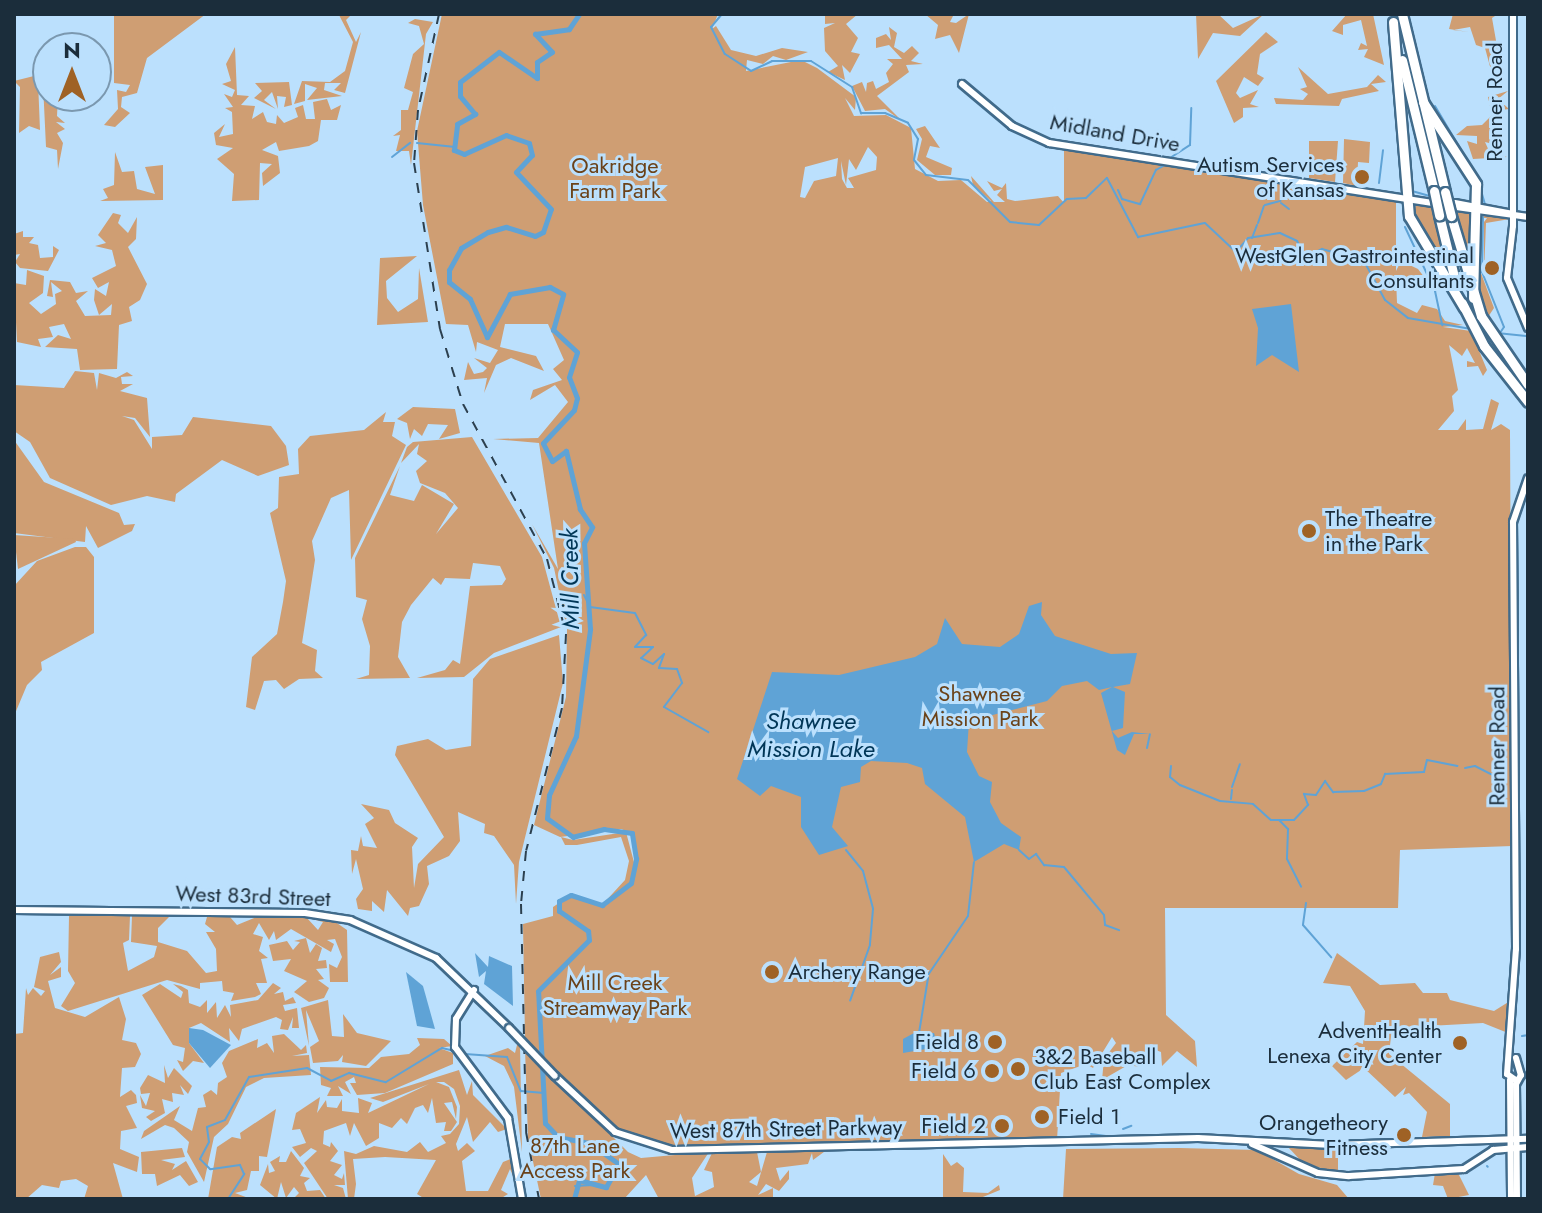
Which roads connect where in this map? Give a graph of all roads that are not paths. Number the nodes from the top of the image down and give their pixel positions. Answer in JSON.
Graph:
{"nodes":[{"id":1,"x":1404,"y":14,"type":"edge"},
{"id":2,"x":1513,"y":14,"type":"edge"},
{"id":3,"x":1392,"y":18,"type":"edge"},
{"id":4,"x":962,"y":84,"type":"dead end"},
{"id":5,"x":1423,"y":102,"type":"junction"},
{"id":6,"x":1439,"y":192,"type":"junction"},
{"id":7,"x":1373,"y":193,"type":"junction"},
{"id":8,"x":1403,"y":196,"type":"junction"},
{"id":9,"x":1478,"y":208,"type":"junction"},
{"id":10,"x":1513,"y":214,"type":"junction"},
{"id":11,"x":1528,"y":217,"type":"edge"},
{"id":12,"x":1473,"y":298,"type":"junction"},
{"id":13,"x":1466,"y":311,"type":"junction"},
{"id":14,"x":1527,"y":327,"type":"edge"},
{"id":15,"x":1528,"y":385,"type":"edge"},
{"id":16,"x":1528,"y":402,"type":"edge"},
{"id":17,"x":1528,"y":478,"type":"edge"},
{"id":18,"x":14,"y":910,"type":"edge"},
{"id":19,"x":474,"y":990,"type":"junction"},
{"id":20,"x":1514,"y":1069,"type":"junction"},
{"id":21,"x":1514,"y":1081,"type":"junction"},
{"id":22,"x":570,"y":1092,"type":"joint"},
{"id":23,"x":1165,"y":1140,"type":"junction"},
{"id":24,"x":1528,"y":1141,"type":"edge"},
{"id":25,"x":1513,"y":1143,"type":"junction"},
{"id":26,"x":522,"y":1199,"type":"edge"},
{"id":27,"x":1514,"y":1199,"type":"edge"}],
"edges":[{"from":1,"to":5,"type":"highway"},
{"from":2,"to":10,"type":"main road","name":"Renner Road"},
{"from":3,"to":6,"type":"highway"},
{"from":3,"to":8,"type":"highway"},
{"from":4,"to":7,"type":"main road","name":"Midland Drive"},
{"from":5,"to":6,"type":"highway"},
{"from":5,"to":9,"type":"highway"},
{"from":6,"to":12,"type":"highway","bridge":true},
{"from":6,"to":13,"type":"highway","bridge":true},
{"from":7,"to":8,"type":"main road","name":"Midland Drive"},
{"from":7,"to":8,"type":"main road","name":"Midland Drive"},
{"from":8,"to":9,"type":"main road","name":"Midland Drive"},
{"from":8,"to":13,"type":"highway"},
{"from":9,"to":10,"type":"main road","name":"Midland Drive"},
{"from":9,"to":12,"type":"highway"},
{"from":10,"to":11,"type":"main road","name":"Midland Drive"},
{"from":10,"to":14,"type":"main road","name":"Renner Road"},
{"from":12,"to":15,"type":"highway"},
{"from":13,"to":16,"type":"highway"},
{"from":17,"to":20,"type":"main road","name":"Renner Road"},
{"from":18,"to":19,"type":"main road","name":"West 83rd Street"},
{"from":19,"to":22,"type":"main road","name":"West 83rd Street","bridge":true},
{"from":19,"to":26,"type":"main road"},
{"from":20,"to":21,"type":"main road","name":"Renner Road"},
{"from":20,"to":21,"type":"main road","name":"Renner Road"},
{"from":21,"to":25,"type":"main road","name":"Renner Road"},
{"from":22,"to":23,"type":"main road","name":"West 87th Street Parkway"},
{"from":23,"to":25,"type":"main road","name":"West 87th Street Parkway"},
{"from":23,"to":25,"type":"main road","name":"West 87th Street Parkway"},
{"from":24,"to":25,"type":"main road","name":"West 87th Street Parkway"},
{"from":24,"to":25,"type":"main road"},
{"from":25,"to":27,"type":"main road","name":"Renner Road"}]}
